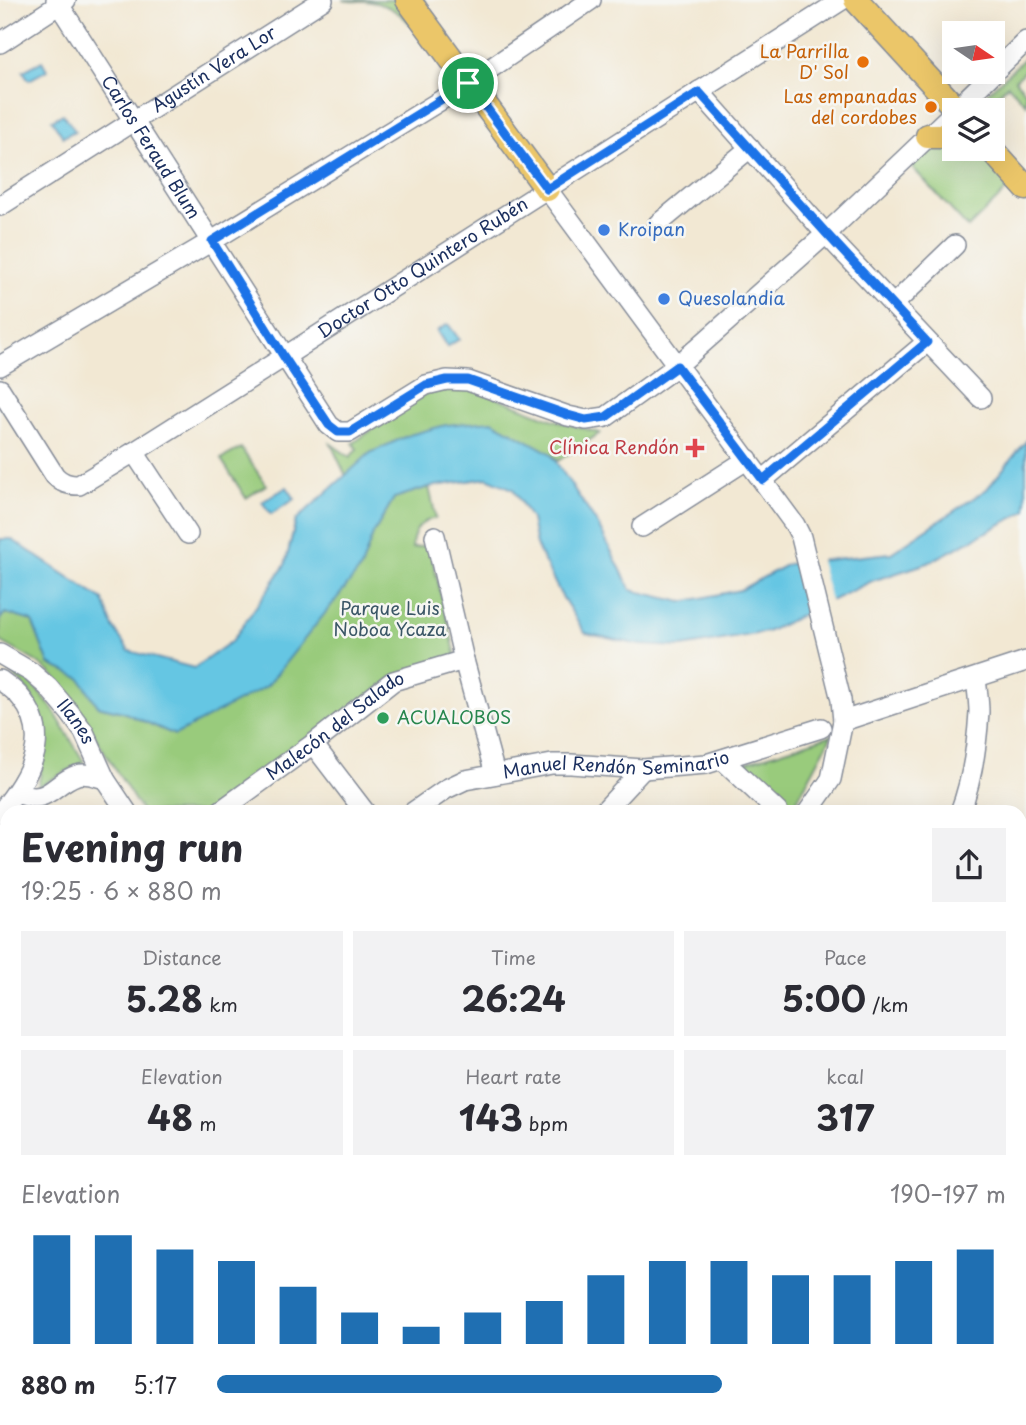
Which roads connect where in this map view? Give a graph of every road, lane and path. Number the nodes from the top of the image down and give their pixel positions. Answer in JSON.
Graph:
{"nodes":[{"id":1,"x":392,"y":0,"type":"edge"},
{"id":2,"x":591,"y":0,"type":"edge"},
{"id":3,"x":842,"y":0,"type":"edge"},
{"id":4,"x":856,"y":0,"type":"edge"},
{"id":5,"x":323,"y":1,"type":"edge"},
{"id":6,"x":61,"y":2,"type":"edge"},
{"id":7,"x":415,"y":9,"type":"edge"},
{"id":8,"x":1026,"y":41,"type":"edge"},
{"id":9,"x":0,"y":43,"type":"edge"},
{"id":10,"x":468,"y":83,"type":"junction"},
{"id":11,"x":699,"y":92,"type":"junction"},
{"id":12,"x":944,"y":98,"type":"edge"},
{"id":13,"x":967,"y":98,"type":"edge"},
{"id":14,"x":133,"y":121,"type":"junction"},
{"id":15,"x":942,"y":123,"type":"edge"},
{"id":16,"x":928,"y":136,"type":"junction"},
{"id":17,"x":942,"y":136,"type":"edge"},
{"id":18,"x":750,"y":148,"type":"junction"},
{"id":19,"x":1002,"y":161,"type":"edge"},
{"id":20,"x":1026,"y":188,"type":"edge"},
{"id":21,"x":547,"y":189,"type":"junction"},
{"id":22,"x":0,"y":206,"type":"edge"},
{"id":23,"x":658,"y":224,"type":"dead end"},
{"id":24,"x":826,"y":233,"type":"junction"},
{"id":25,"x":212,"y":241,"type":"junction"},
{"id":26,"x":955,"y":245,"type":"dead end"},
{"id":27,"x":894,"y":305,"type":"junction"},
{"id":28,"x":927,"y":342,"type":"junction"},
{"id":29,"x":284,"y":357,"type":"junction"},
{"id":30,"x":0,"y":366,"type":"edge"},
{"id":31,"x":677,"y":366,"type":"junction"},
{"id":32,"x":0,"y":389,"type":"edge"},
{"id":33,"x":981,"y":398,"type":"dead end"},
{"id":34,"x":134,"y":452,"type":"junction"},
{"id":35,"x":748,"y":459,"type":"junction"},
{"id":36,"x":763,"y":480,"type":"junction"},
{"id":37,"x":642,"y":527,"type":"dead end"},
{"id":38,"x":188,"y":534,"type":"dead end"},
{"id":39,"x":435,"y":536,"type":"dead end"},
{"id":40,"x":0,"y":654,"type":"edge"},
{"id":41,"x":464,"y":660,"type":"junction"},
{"id":42,"x":1026,"y":661,"type":"edge"},
{"id":43,"x":976,"y":678,"type":"junction"},
{"id":44,"x":0,"y":680,"type":"edge"},
{"id":45,"x":843,"y":721,"type":"junction"},
{"id":46,"x":821,"y":728,"type":"dead end"},
{"id":47,"x":313,"y":744,"type":"junction"},
{"id":48,"x":723,"y":760,"type":"junction"},
{"id":49,"x":643,"y":769,"type":"junction"},
{"id":50,"x":495,"y":774,"type":"junction"},
{"id":51,"x":105,"y":779,"type":"junction"},
{"id":52,"x":17,"y":793,"type":"junction"},
{"id":53,"x":7,"y":805,"type":"edge"},
{"id":54,"x":122,"y":805,"type":"edge"},
{"id":55,"x":229,"y":805,"type":"edge"},
{"id":56,"x":360,"y":805,"type":"edge"},
{"id":57,"x":424,"y":805,"type":"edge"},
{"id":58,"x":610,"y":805,"type":"edge"},
{"id":59,"x":771,"y":805,"type":"edge"},
{"id":60,"x":813,"y":805,"type":"edge"},
{"id":61,"x":963,"y":805,"type":"edge"}],
"edges":[{"from":1,"to":7,"type":"street"},
{"from":2,"to":10,"type":"street"},
{"from":3,"to":11,"type":"street","name":"Doctor Otto Quintero Rubén"},
{"from":4,"to":12,"type":"main road"},
{"from":5,"to":14,"type":"street","name":"Agustín Vera Lor"},
{"from":6,"to":9,"type":"street"},
{"from":6,"to":14,"type":"street","name":"Carlos Feraud Blum"},
{"from":7,"to":10,"type":"main road"},
{"from":8,"to":13,"type":"street"},
{"from":10,"to":21,"type":"main road"},
{"from":10,"to":25,"type":"street"},
{"from":11,"to":18,"type":"street"},
{"from":11,"to":21,"type":"street","name":"Doctor Otto Quintero Rubén"},
{"from":14,"to":22,"type":"street","name":"Agustín Vera Lor"},
{"from":14,"to":25,"type":"street","name":"Carlos Feraud Blum"},
{"from":15,"to":16,"type":"street"},
{"from":16,"to":17,"type":"main road"},
{"from":16,"to":24,"type":"street"},
{"from":18,"to":23,"type":"street"},
{"from":18,"to":24,"type":"street"},
{"from":19,"to":20,"type":"main road"},
{"from":21,"to":29,"type":"street","name":"Doctor Otto Quintero Rubén"},
{"from":21,"to":31,"type":"street"},
{"from":24,"to":27,"type":"street"},
{"from":24,"to":31,"type":"street"},
{"from":25,"to":29,"type":"street","name":"Carlos Feraud Blum"},
{"from":25,"to":30,"type":"street"},
{"from":26,"to":27,"type":"street"},
{"from":27,"to":28,"type":"street"},
{"from":28,"to":33,"type":"street"},
{"from":28,"to":36,"type":"street"},
{"from":29,"to":31,"type":"street","name":"Carlos Feraud Blum"},
{"from":29,"to":34,"type":"street","name":"Doctor Otto Quintero Rubén"},
{"from":31,"to":35,"type":"street"},
{"from":32,"to":34,"type":"street","name":"Doctor Otto Quintero Rubén"},
{"from":34,"to":38,"type":"street"},
{"from":35,"to":36,"type":"street"},
{"from":35,"to":37,"type":"street"},
{"from":36,"to":45,"type":"street"},
{"from":39,"to":41,"type":"street"},
{"from":40,"to":51,"type":"street","name":"Ilanes"},
{"from":41,"to":47,"type":"street","name":"Malecón del Salado"},
{"from":41,"to":50,"type":"street"},
{"from":42,"to":43,"type":"street"},
{"from":43,"to":45,"type":"street"},
{"from":43,"to":61,"type":"street"},
{"from":44,"to":52,"type":"street"},
{"from":45,"to":60,"type":"street"},
{"from":46,"to":48,"type":"street","name":"Manuel Rendón Seminario"},
{"from":47,"to":55,"type":"street","name":"Malecón del Salado"},
{"from":47,"to":56,"type":"street"},
{"from":48,"to":49,"type":"street","name":"Manuel Rendón Seminario"},
{"from":48,"to":59,"type":"street"},
{"from":49,"to":50,"type":"street","name":"Manuel Rendón Seminario"},
{"from":49,"to":58,"type":"street"},
{"from":50,"to":57,"type":"street","name":"Manuel Rendón Seminario"},
{"from":51,"to":52,"type":"street"},
{"from":51,"to":54,"type":"street","name":"Ilanes"},
{"from":52,"to":53,"type":"street"}]}
